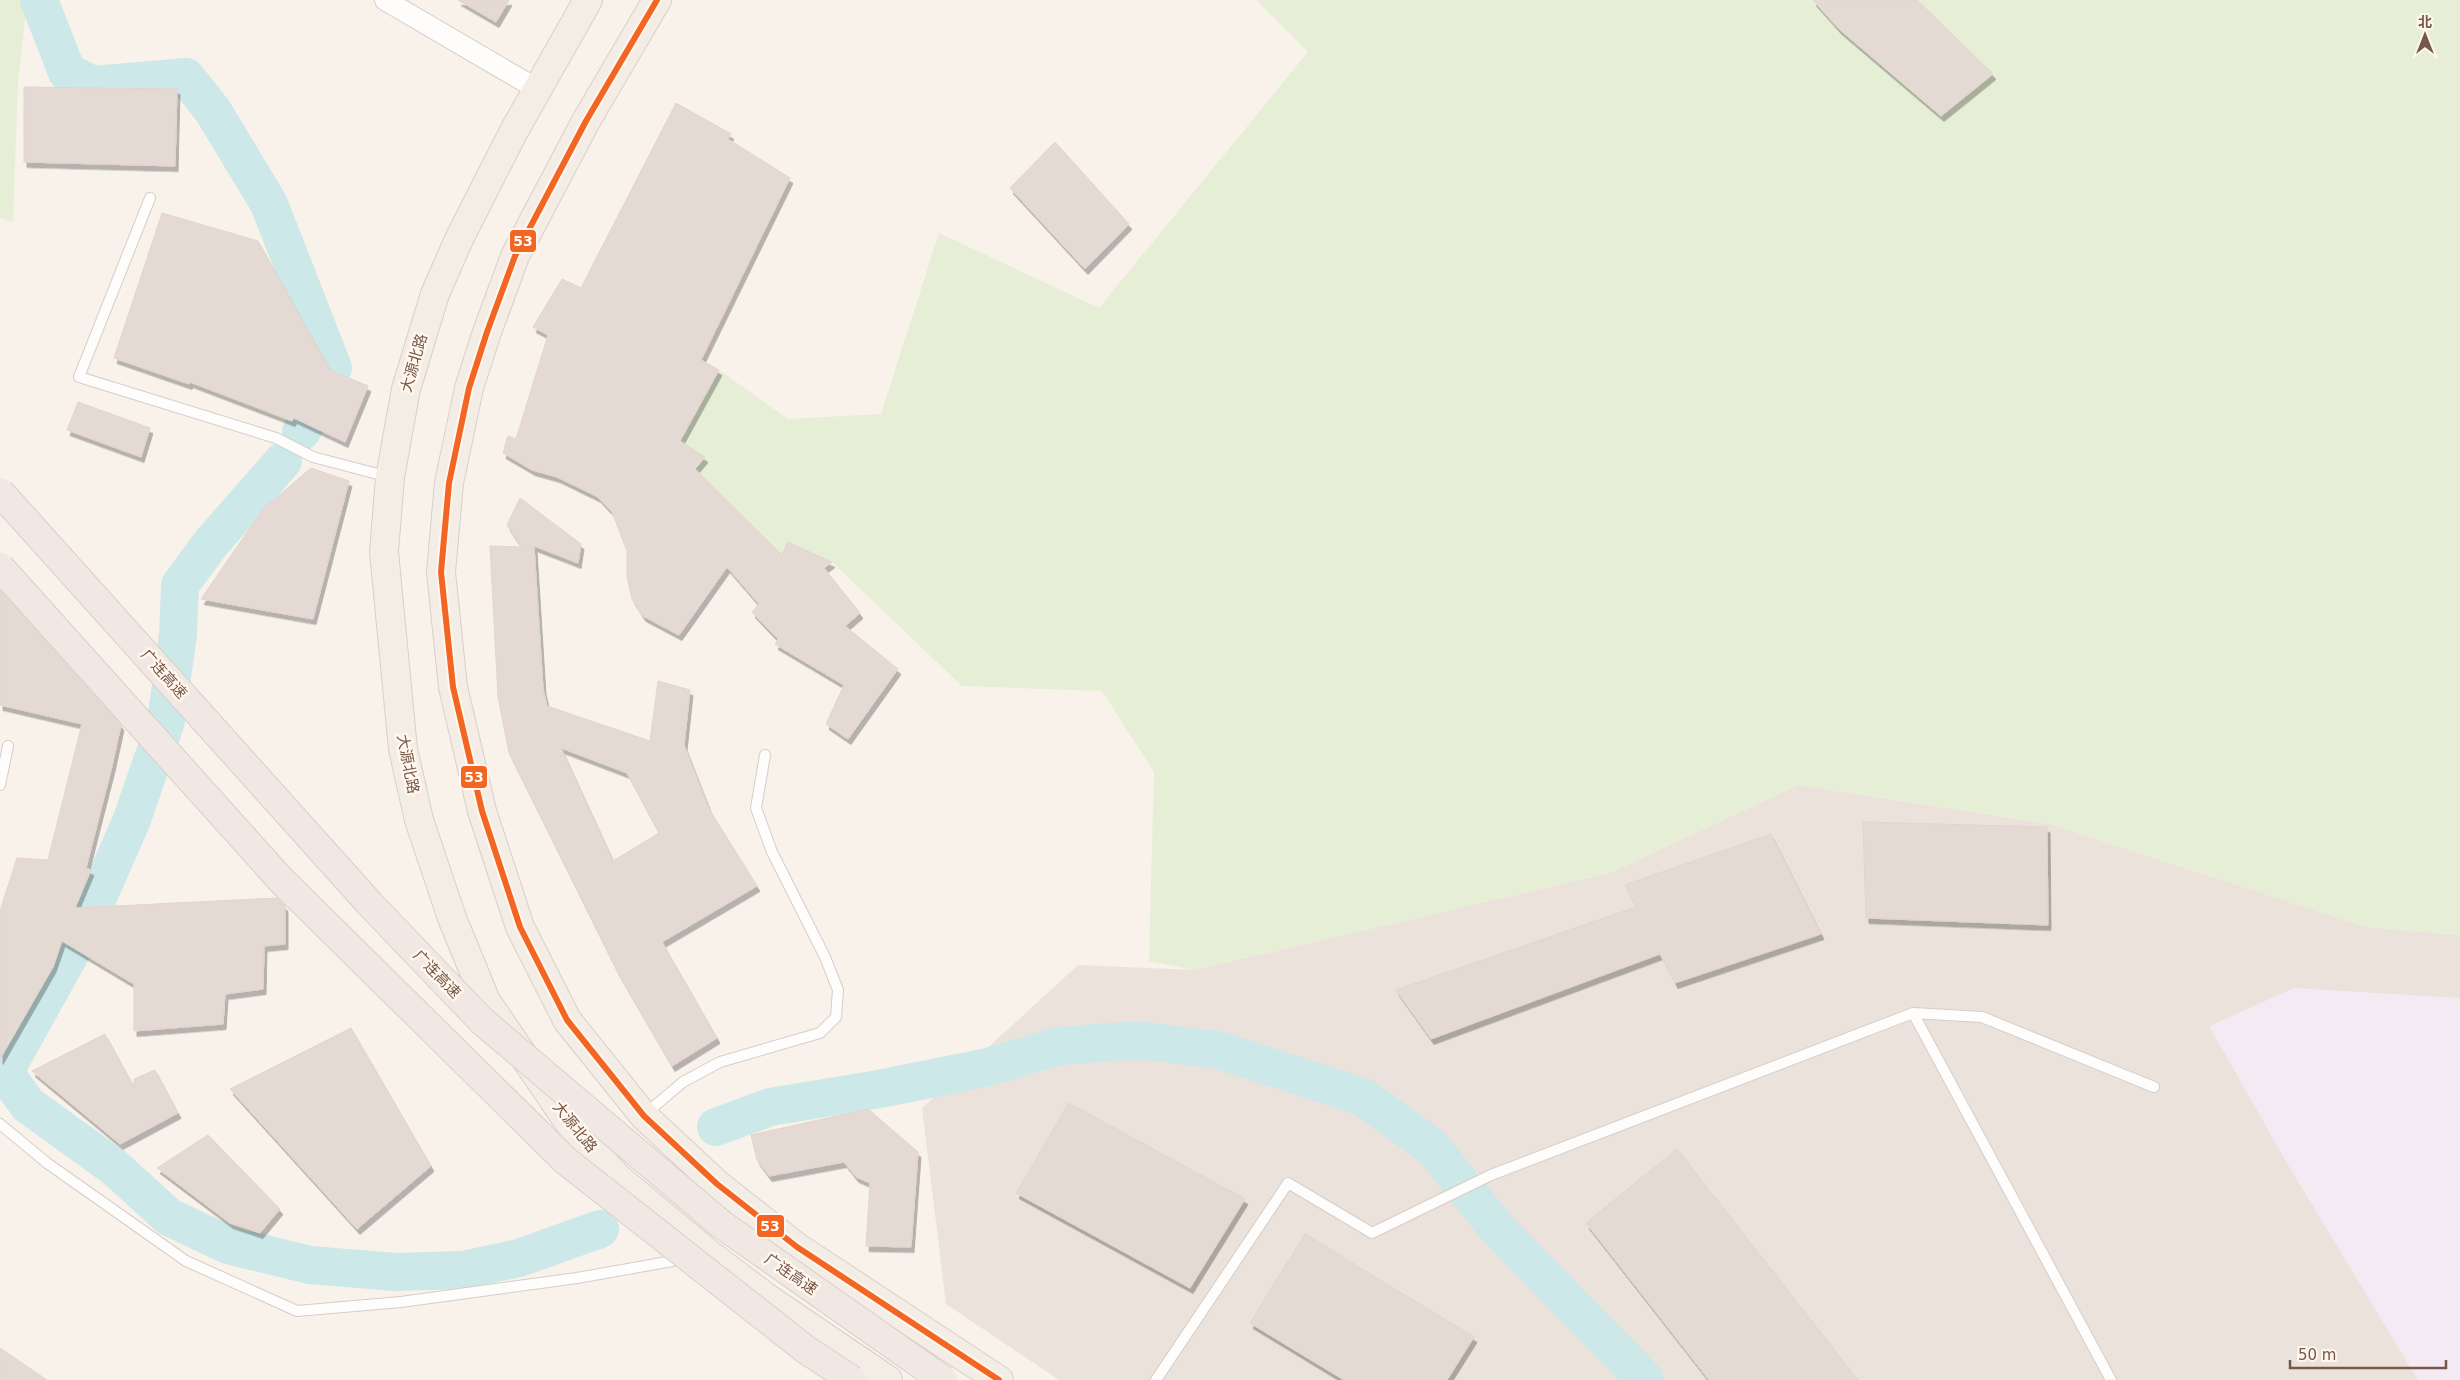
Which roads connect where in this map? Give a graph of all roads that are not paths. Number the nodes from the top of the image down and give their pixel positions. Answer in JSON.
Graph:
{"nodes":[{"id":1,"x":385,"y":0,"type":"edge"},
{"id":2,"x":588,"y":0,"type":"edge"},
{"id":3,"x":657,"y":0,"type":"edge"},
{"id":4,"x":537,"y":89,"type":"junction"},
{"id":5,"x":150,"y":198,"type":"dead end"},
{"id":6,"x":390,"y":477,"type":"junction"},
{"id":7,"x":0,"y":492,"type":"edge"},
{"id":8,"x":0,"y":567,"type":"edge"},
{"id":9,"x":8,"y":746,"type":"dead end"},
{"id":10,"x":765,"y":754,"type":"dead end"},
{"id":11,"x":0,"y":785,"type":"edge"},
{"id":12,"x":1913,"y":1014,"type":"junction"},
{"id":13,"x":2154,"y":1087,"type":"dead end"},
{"id":14,"x":644,"y":1116,"type":"junction"},
{"id":15,"x":0,"y":1124,"type":"edge"},
{"id":16,"x":709,"y":1254,"type":"junction"},
{"id":17,"x":852,"y":1380,"type":"edge"},
{"id":18,"x":888,"y":1380,"type":"edge"},
{"id":19,"x":943,"y":1380,"type":"edge"},
{"id":20,"x":999,"y":1380,"type":"edge"},
{"id":21,"x":1156,"y":1380,"type":"edge"},
{"id":22,"x":2111,"y":1380,"type":"edge"}],
"edges":[{"from":1,"to":4,"type":"street"},
{"from":2,"to":4,"type":"main road","name":"大源北路"},
{"from":3,"to":14,"type":"main road"},
{"from":4,"to":6,"type":"main road","name":"大源北路"},
{"from":5,"to":6,"type":"lane"},
{"from":6,"to":16,"type":"main road","name":"大源北路"},
{"from":7,"to":19,"type":"highway","name":"广连高速","bridge":true},
{"from":8,"to":17,"type":"highway","bridge":true},
{"from":9,"to":11,"type":"lane"},
{"from":10,"to":14,"type":"lane"},
{"from":12,"to":13,"type":"lane"},
{"from":12,"to":21,"type":"lane"},
{"from":12,"to":22,"type":"lane"},
{"from":14,"to":20,"type":"main road"},
{"from":15,"to":16,"type":"lane"},
{"from":16,"to":18,"type":"main road","name":"大源北路"}]}
